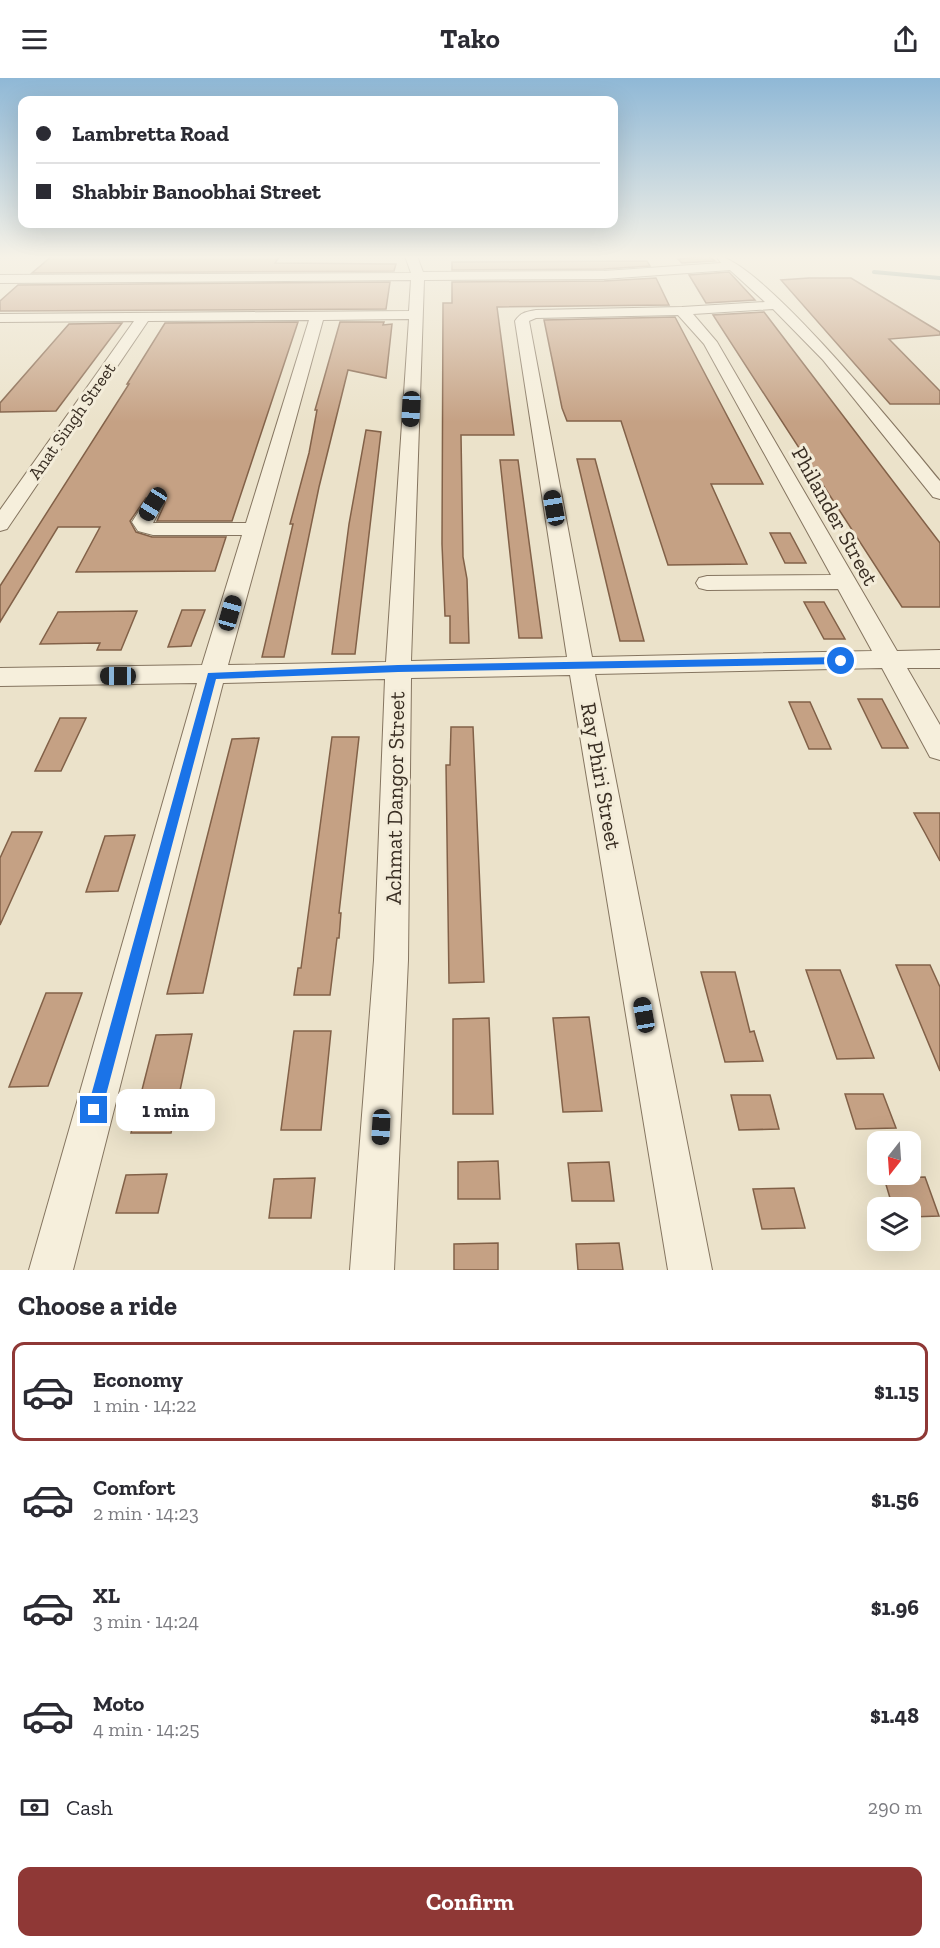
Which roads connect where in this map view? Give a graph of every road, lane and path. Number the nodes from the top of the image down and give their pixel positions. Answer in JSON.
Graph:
{"nodes":[{"id":1,"x":682,"y":311,"type":"edge"},
{"id":2,"x":415,"y":312,"type":"edge"},
{"id":3,"x":652,"y":312,"type":"edge"},
{"id":4,"x":783,"y":312,"type":"edge"},
{"id":5,"x":415,"y":315,"type":"junction"},
{"id":6,"x":317,"y":316,"type":"junction"},
{"id":7,"x":144,"y":317,"type":"junction"},
{"id":8,"x":0,"y":318,"type":"edge"},
{"id":9,"x":940,"y":493,"type":"edge"},
{"id":10,"x":153,"y":504,"type":"dead end"},
{"id":11,"x":0,"y":525,"type":"edge"},
{"id":12,"x":255,"y":529,"type":"junction"},
{"id":13,"x":844,"y":582,"type":"junction"},
{"id":14,"x":707,"y":583,"type":"dead end"},
{"id":15,"x":940,"y":659,"type":"edge"},
{"id":16,"x":888,"y":660,"type":"junction"},
{"id":17,"x":581,"y":667,"type":"junction"},
{"id":18,"x":398,"y":668,"type":"junction"},
{"id":19,"x":212,"y":675,"type":"junction"},
{"id":20,"x":0,"y":677,"type":"edge"},
{"id":21,"x":940,"y":749,"type":"edge"},
{"id":22,"x":51,"y":1270,"type":"edge"},
{"id":23,"x":372,"y":1270,"type":"edge"},
{"id":24,"x":690,"y":1270,"type":"edge"}],
"edges":[{"from":1,"to":13,"type":"street","name":"Philander Street"},
{"from":2,"to":5,"type":"street","name":"Achmat Dangor Street"},
{"from":3,"to":17,"type":"street","name":"Ray Phiri Street"},
{"from":4,"to":9,"type":"street"},
{"from":5,"to":6,"type":"street"},
{"from":5,"to":18,"type":"street","name":"Achmat Dangor Street"},
{"from":6,"to":7,"type":"street"},
{"from":6,"to":12,"type":"street"},
{"from":7,"to":8,"type":"street"},
{"from":7,"to":11,"type":"street","name":"Anat Singh Street"},
{"from":10,"to":12,"type":"street"},
{"from":12,"to":19,"type":"street"},
{"from":13,"to":14,"type":"street"},
{"from":13,"to":16,"type":"street","name":"Philander Street"},
{"from":15,"to":16,"type":"street"},
{"from":16,"to":17,"type":"street"},
{"from":16,"to":21,"type":"street","name":"Philander Street"},
{"from":17,"to":18,"type":"street"},
{"from":17,"to":24,"type":"street","name":"Ray Phiri Street"},
{"from":18,"to":19,"type":"street"},
{"from":18,"to":23,"type":"street","name":"Achmat Dangor Street"},
{"from":19,"to":20,"type":"street"},
{"from":19,"to":22,"type":"street"}]}
